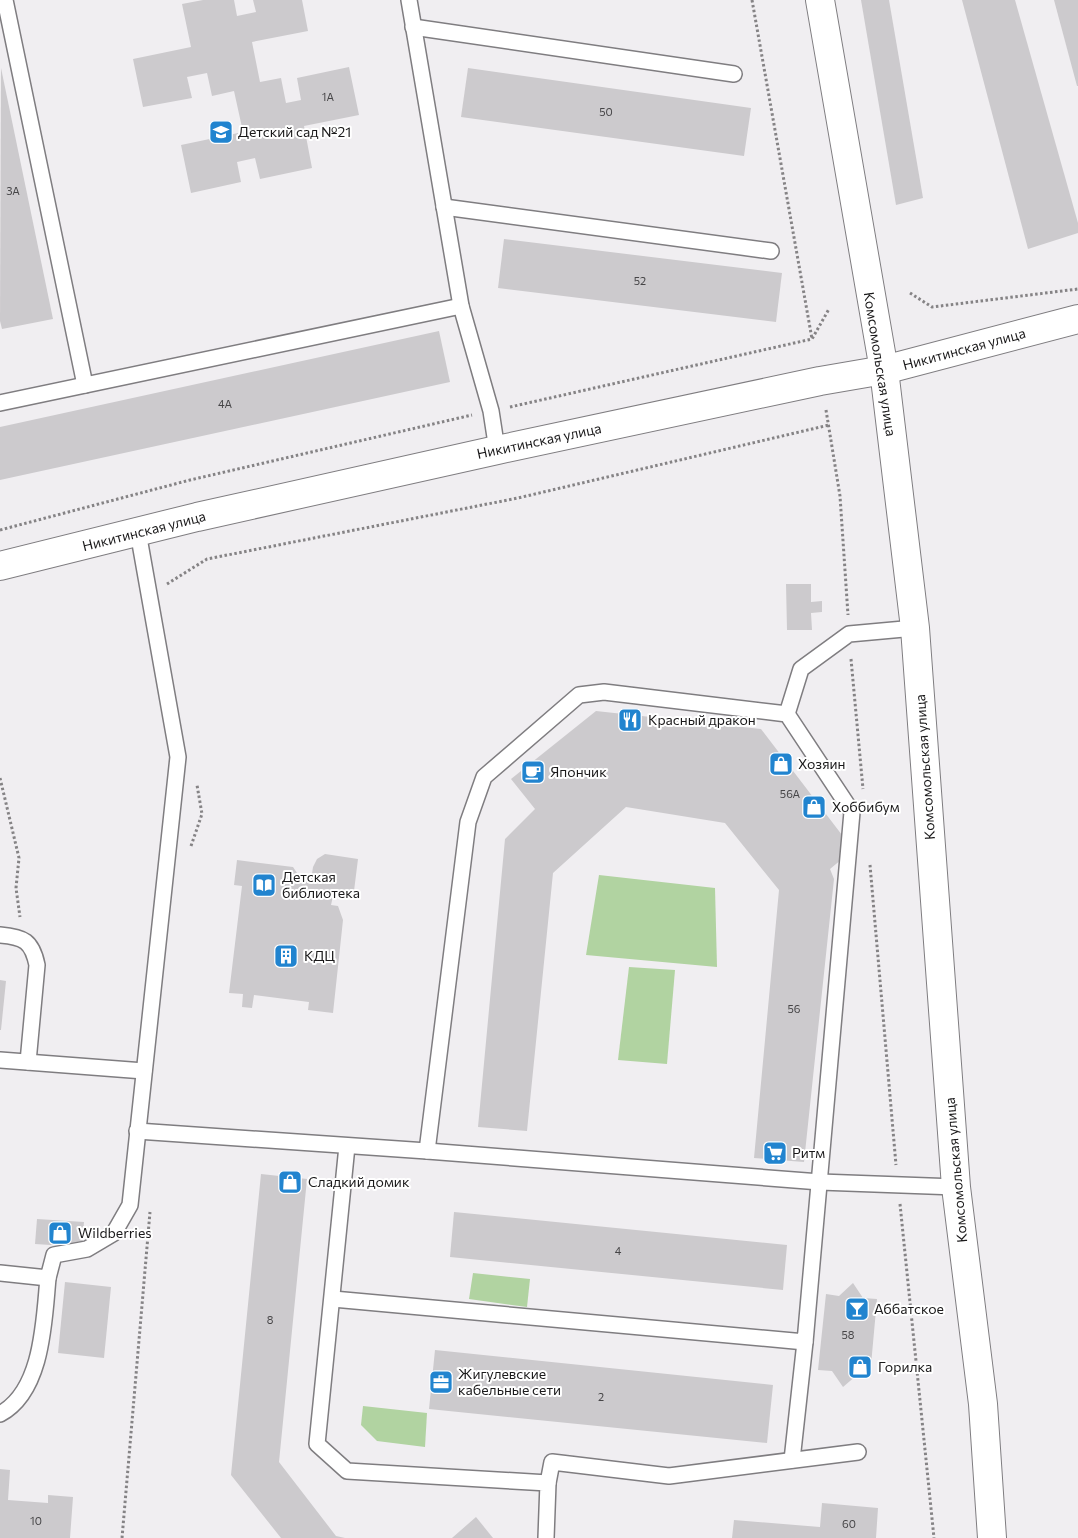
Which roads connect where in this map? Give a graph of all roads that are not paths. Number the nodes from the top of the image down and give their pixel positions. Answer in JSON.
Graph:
{"nodes":[{"id":1,"x":5,"y":0,"type":"edge"},
{"id":2,"x":409,"y":0,"type":"edge"},
{"id":3,"x":820,"y":0,"type":"edge"},
{"id":4,"x":413,"y":27,"type":"junction"},
{"id":5,"x":734,"y":74,"type":"dead end"},
{"id":6,"x":444,"y":207,"type":"junction"},
{"id":7,"x":771,"y":251,"type":"dead end"},
{"id":8,"x":461,"y":306,"type":"junction"},
{"id":9,"x":1078,"y":319,"type":"edge"},
{"id":10,"x":884,"y":370,"type":"junction"},
{"id":11,"x":85,"y":386,"type":"junction"},
{"id":12,"x":0,"y":403,"type":"edge"},
{"id":13,"x":497,"y":450,"type":"junction"},
{"id":14,"x":138,"y":532,"type":"junction"},
{"id":15,"x":0,"y":566,"type":"edge"},
{"id":16,"x":915,"y":628,"type":"junction"},
{"id":17,"x":788,"y":714,"type":"junction"},
{"id":18,"x":0,"y":935,"type":"edge"},
{"id":19,"x":0,"y":1060,"type":"edge"},
{"id":20,"x":28,"y":1062,"type":"junction"},
{"id":21,"x":144,"y":1071,"type":"junction"},
{"id":22,"x":137,"y":1131,"type":"junction"},
{"id":23,"x":347,"y":1146,"type":"junction"},
{"id":24,"x":427,"y":1151,"type":"junction"},
{"id":25,"x":820,"y":1182,"type":"junction"},
{"id":26,"x":956,"y":1187,"type":"junction"},
{"id":27,"x":0,"y":1273,"type":"edge"},
{"id":28,"x":48,"y":1278,"type":"junction"},
{"id":29,"x":333,"y":1299,"type":"junction"},
{"id":30,"x":805,"y":1342,"type":"junction"},
{"id":31,"x":0,"y":1414,"type":"edge"},
{"id":32,"x":858,"y":1452,"type":"dead end"},
{"id":33,"x":792,"y":1460,"type":"junction"},
{"id":34,"x":548,"y":1483,"type":"junction"},
{"id":35,"x":546,"y":1538,"type":"edge"},
{"id":36,"x":992,"y":1538,"type":"edge"}],
"edges":[{"from":1,"to":11,"type":"lane"},
{"from":2,"to":4,"type":"lane"},
{"from":3,"to":10,"type":"street","name":"Комсомольская улица"},
{"from":4,"to":5,"type":"lane"},
{"from":4,"to":6,"type":"lane"},
{"from":6,"to":7,"type":"lane"},
{"from":6,"to":8,"type":"lane"},
{"from":8,"to":11,"type":"lane"},
{"from":8,"to":13,"type":"lane"},
{"from":9,"to":10,"type":"street","name":"Никитинская улица"},
{"from":10,"to":13,"type":"street","name":"Никитинская улица"},
{"from":10,"to":16,"type":"street","name":"Комсомольская улица"},
{"from":11,"to":12,"type":"lane"},
{"from":13,"to":14,"type":"street","name":"Никитинская улица"},
{"from":14,"to":15,"type":"street","name":"Никитинская улица"},
{"from":14,"to":21,"type":"lane"},
{"from":16,"to":17,"type":"lane"},
{"from":16,"to":26,"type":"street","name":"Комсомольская улица"},
{"from":17,"to":24,"type":"lane"},
{"from":17,"to":25,"type":"lane"},
{"from":18,"to":20,"type":"lane"},
{"from":19,"to":20,"type":"lane"},
{"from":20,"to":21,"type":"lane"},
{"from":21,"to":22,"type":"lane"},
{"from":22,"to":23,"type":"lane"},
{"from":22,"to":28,"type":"lane"},
{"from":23,"to":24,"type":"lane"},
{"from":23,"to":29,"type":"lane"},
{"from":24,"to":25,"type":"lane"},
{"from":25,"to":26,"type":"lane"},
{"from":25,"to":30,"type":"lane"},
{"from":26,"to":36,"type":"street","name":"Комсомольская улица"},
{"from":27,"to":28,"type":"lane"},
{"from":28,"to":31,"type":"lane"},
{"from":29,"to":30,"type":"lane"},
{"from":29,"to":34,"type":"lane"},
{"from":30,"to":33,"type":"lane"},
{"from":32,"to":33,"type":"lane"},
{"from":33,"to":34,"type":"lane"},
{"from":34,"to":35,"type":"lane"}]}
